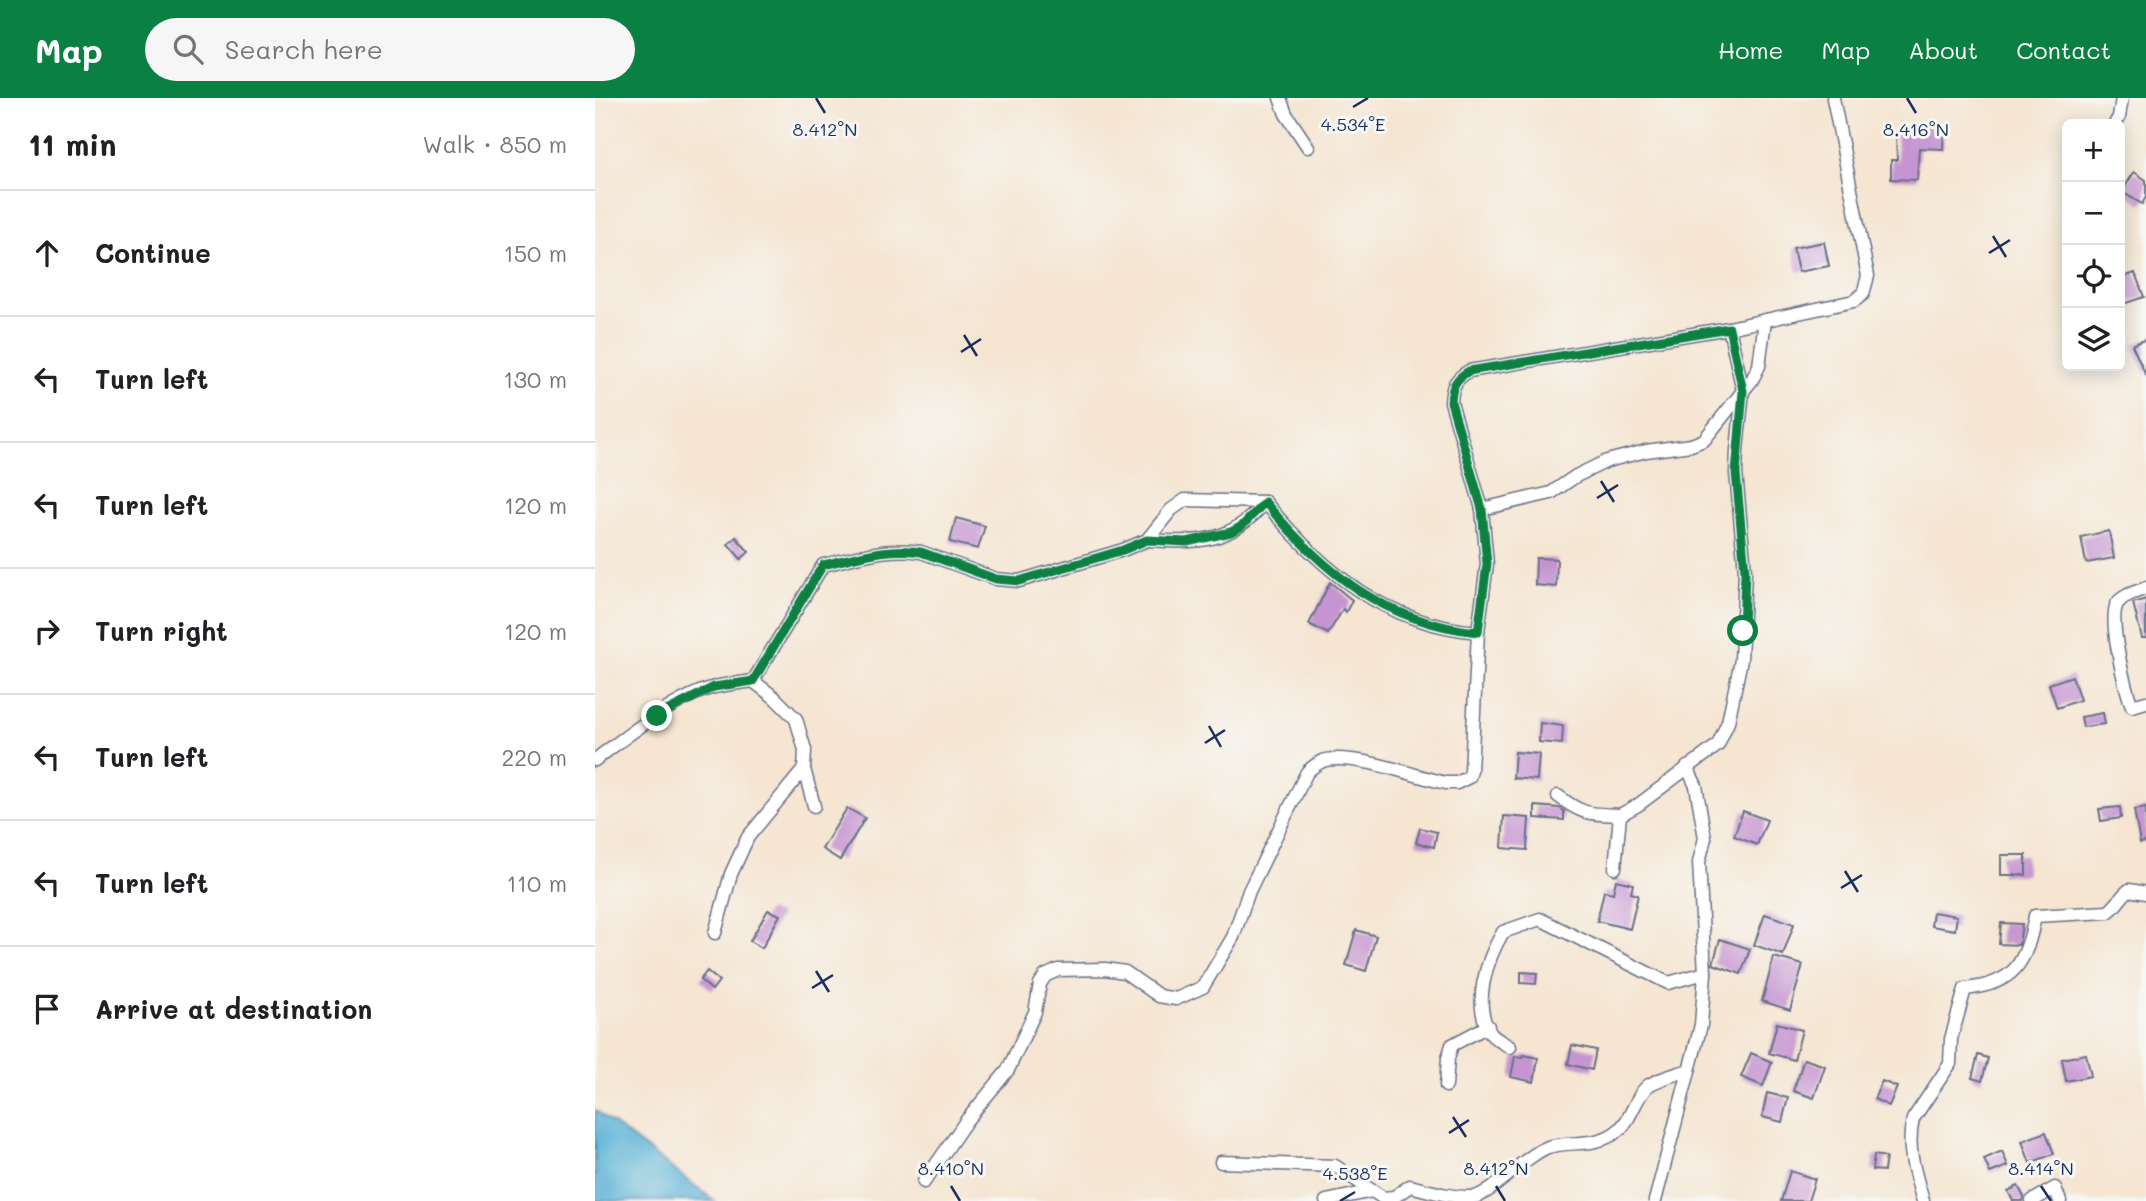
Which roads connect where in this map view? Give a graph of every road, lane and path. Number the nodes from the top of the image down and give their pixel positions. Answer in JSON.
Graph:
{"nodes":[{"id":1,"x":1280,"y":98,"type":"edge"},
{"id":2,"x":1833,"y":98,"type":"edge"},
{"id":3,"x":2122,"y":98,"type":"edge"},
{"id":4,"x":2118,"y":119,"type":"edge"},
{"id":5,"x":1308,"y":147,"type":"dead end"},
{"id":6,"x":1765,"y":320,"type":"junction"},
{"id":7,"x":1729,"y":328,"type":"junction"},
{"id":8,"x":1743,"y":391,"type":"junction"},
{"id":9,"x":1265,"y":502,"type":"junction"},
{"id":10,"x":1482,"y":509,"type":"junction"},
{"id":11,"x":1147,"y":540,"type":"junction"},
{"id":12,"x":2146,"y":588,"type":"edge"},
{"id":13,"x":1478,"y":632,"type":"junction"},
{"id":14,"x":753,"y":681,"type":"junction"},
{"id":15,"x":2146,"y":702,"type":"edge"},
{"id":16,"x":595,"y":760,"type":"edge"},
{"id":17,"x":1687,"y":767,"type":"junction"},
{"id":18,"x":804,"y":769,"type":"junction"},
{"id":19,"x":1558,"y":796,"type":"dead end"},
{"id":20,"x":814,"y":806,"type":"dead end"},
{"id":21,"x":1620,"y":815,"type":"junction"},
{"id":22,"x":1615,"y":867,"type":"dead end"},
{"id":23,"x":2146,"y":893,"type":"edge"},
{"id":24,"x":715,"y":933,"type":"dead end"},
{"id":25,"x":1705,"y":973,"type":"junction"},
{"id":26,"x":1488,"y":1026,"type":"junction"},
{"id":27,"x":1510,"y":1047,"type":"dead end"},
{"id":28,"x":1689,"y":1070,"type":"junction"},
{"id":29,"x":1446,"y":1086,"type":"dead end"},
{"id":30,"x":1221,"y":1162,"type":"dead end"},
{"id":31,"x":924,"y":1182,"type":"dead end"},
{"id":32,"x":1373,"y":1191,"type":"junction"},
{"id":33,"x":1326,"y":1201,"type":"edge"},
{"id":34,"x":1655,"y":1201,"type":"edge"},
{"id":35,"x":1923,"y":1201,"type":"edge"},
{"id":36,"x":2032,"y":1201,"type":"edge"},
{"id":37,"x":2060,"y":1201,"type":"edge"}],
"edges":[{"from":1,"to":5,"type":"street"},
{"from":2,"to":6,"type":"street"},
{"from":3,"to":4,"type":"street"},
{"from":6,"to":7,"type":"street"},
{"from":6,"to":8,"type":"street"},
{"from":7,"to":8,"type":"street"},
{"from":7,"to":10,"type":"street"},
{"from":8,"to":10,"type":"street"},
{"from":8,"to":17,"type":"street"},
{"from":9,"to":11,"type":"street"},
{"from":9,"to":11,"type":"street"},
{"from":9,"to":13,"type":"street"},
{"from":10,"to":13,"type":"street"},
{"from":11,"to":14,"type":"street"},
{"from":12,"to":15,"type":"street"},
{"from":13,"to":31,"type":"street"},
{"from":14,"to":16,"type":"street"},
{"from":14,"to":18,"type":"street"},
{"from":17,"to":21,"type":"street"},
{"from":17,"to":25,"type":"street"},
{"from":18,"to":20,"type":"street"},
{"from":18,"to":24,"type":"street"},
{"from":19,"to":21,"type":"street"},
{"from":21,"to":22,"type":"street"},
{"from":23,"to":35,"type":"street"},
{"from":25,"to":26,"type":"street"},
{"from":25,"to":28,"type":"street"},
{"from":26,"to":27,"type":"street"},
{"from":26,"to":29,"type":"street"},
{"from":28,"to":32,"type":"street"},
{"from":28,"to":34,"type":"street"},
{"from":30,"to":32,"type":"street"},
{"from":32,"to":33,"type":"street"},
{"from":36,"to":37,"type":"street"}]}
